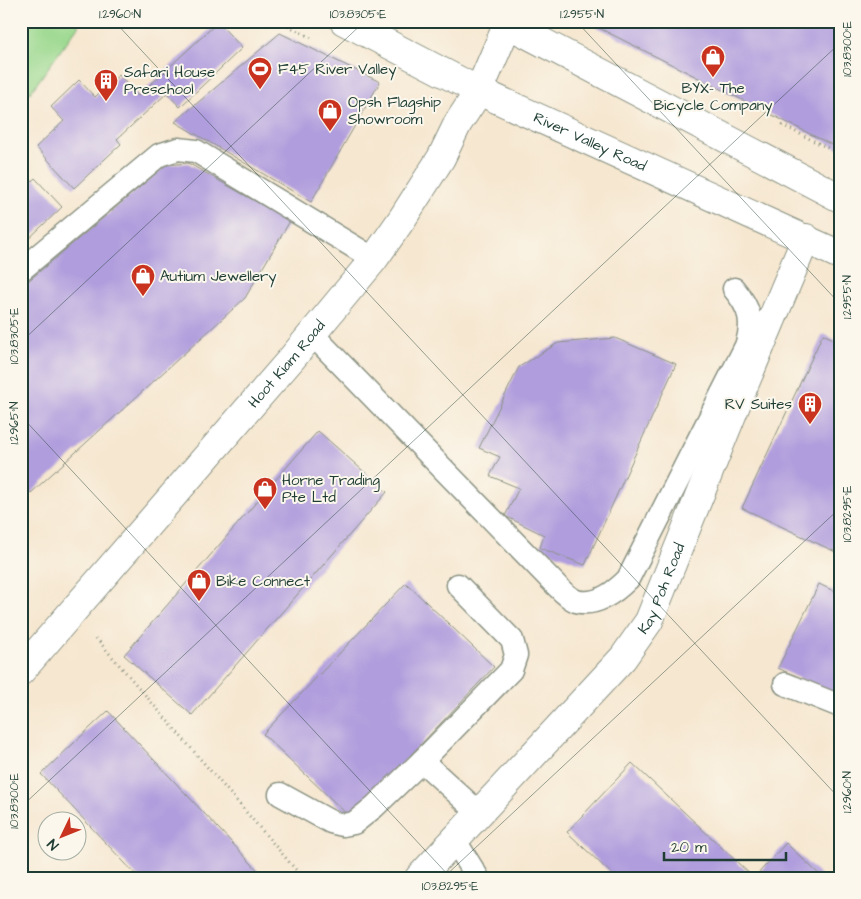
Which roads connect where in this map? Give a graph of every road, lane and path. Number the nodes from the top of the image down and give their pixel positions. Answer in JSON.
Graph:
{"nodes":[{"id":1,"x":344,"y":21,"type":"edge"},
{"id":2,"x":507,"y":22,"type":"edge"},
{"id":3,"x":479,"y":91,"type":"junction"},
{"id":4,"x":840,"y":198,"type":"edge"},
{"id":5,"x":806,"y":238,"type":"junction"},
{"id":6,"x":840,"y":254,"type":"edge"},
{"id":7,"x":374,"y":259,"type":"junction"},
{"id":8,"x":21,"y":270,"type":"edge"},
{"id":9,"x":734,"y":289,"type":"dead end"},
{"id":10,"x":311,"y":333,"type":"junction"},
{"id":11,"x":628,"y":579,"type":"junction"},
{"id":12,"x":458,"y":585,"type":"dead end"},
{"id":13,"x":659,"y":595,"type":"junction"},
{"id":14,"x":72,"y":611,"type":"junction"},
{"id":15,"x":21,"y":671,"type":"edge"},
{"id":16,"x":785,"y":684,"type":"dead end"},
{"id":17,"x":840,"y":706,"type":"edge"},
{"id":18,"x":422,"y":761,"type":"junction"},
{"id":19,"x":280,"y":794,"type":"dead end"},
{"id":20,"x":479,"y":814,"type":"junction"},
{"id":21,"x":454,"y":839,"type":"junction"},
{"id":22,"x":303,"y":878,"type":"edge"},
{"id":23,"x":419,"y":878,"type":"edge"},
{"id":24,"x":478,"y":878,"type":"edge"}],
"edges":[{"from":1,"to":3,"type":"main road","name":"River Valley Road"},
{"from":2,"to":3,"type":"main road","name":"Hoot Kiam Road"},
{"from":2,"to":4,"type":"main road"},
{"from":3,"to":5,"type":"main road","name":"River Valley Road"},
{"from":3,"to":7,"type":"main road","name":"Hoot Kiam Road"},
{"from":5,"to":6,"type":"main road","name":"River Valley Road"},
{"from":5,"to":13,"type":"main road","name":"Kay Poh Road"},
{"from":7,"to":8,"type":"lane"},
{"from":7,"to":10,"type":"main road","name":"Hoot Kiam Road"},
{"from":9,"to":11,"type":"lane"},
{"from":10,"to":11,"type":"lane"},
{"from":10,"to":14,"type":"main road","name":"Hoot Kiam Road"},
{"from":11,"to":13,"type":"lane"},
{"from":12,"to":18,"type":"lane"},
{"from":13,"to":20,"type":"main road","name":"Kay Poh Road"},
{"from":14,"to":15,"type":"main road","name":"Hoot Kiam Road"},
{"from":14,"to":22,"type":"path"},
{"from":16,"to":17,"type":"lane"},
{"from":18,"to":19,"type":"lane"},
{"from":18,"to":20,"type":"lane"},
{"from":20,"to":21,"type":"main road","name":"Kay Poh Road"},
{"from":21,"to":23,"type":"main road","name":"Kay Poh Road"},
{"from":21,"to":24,"type":"lane"}]}
